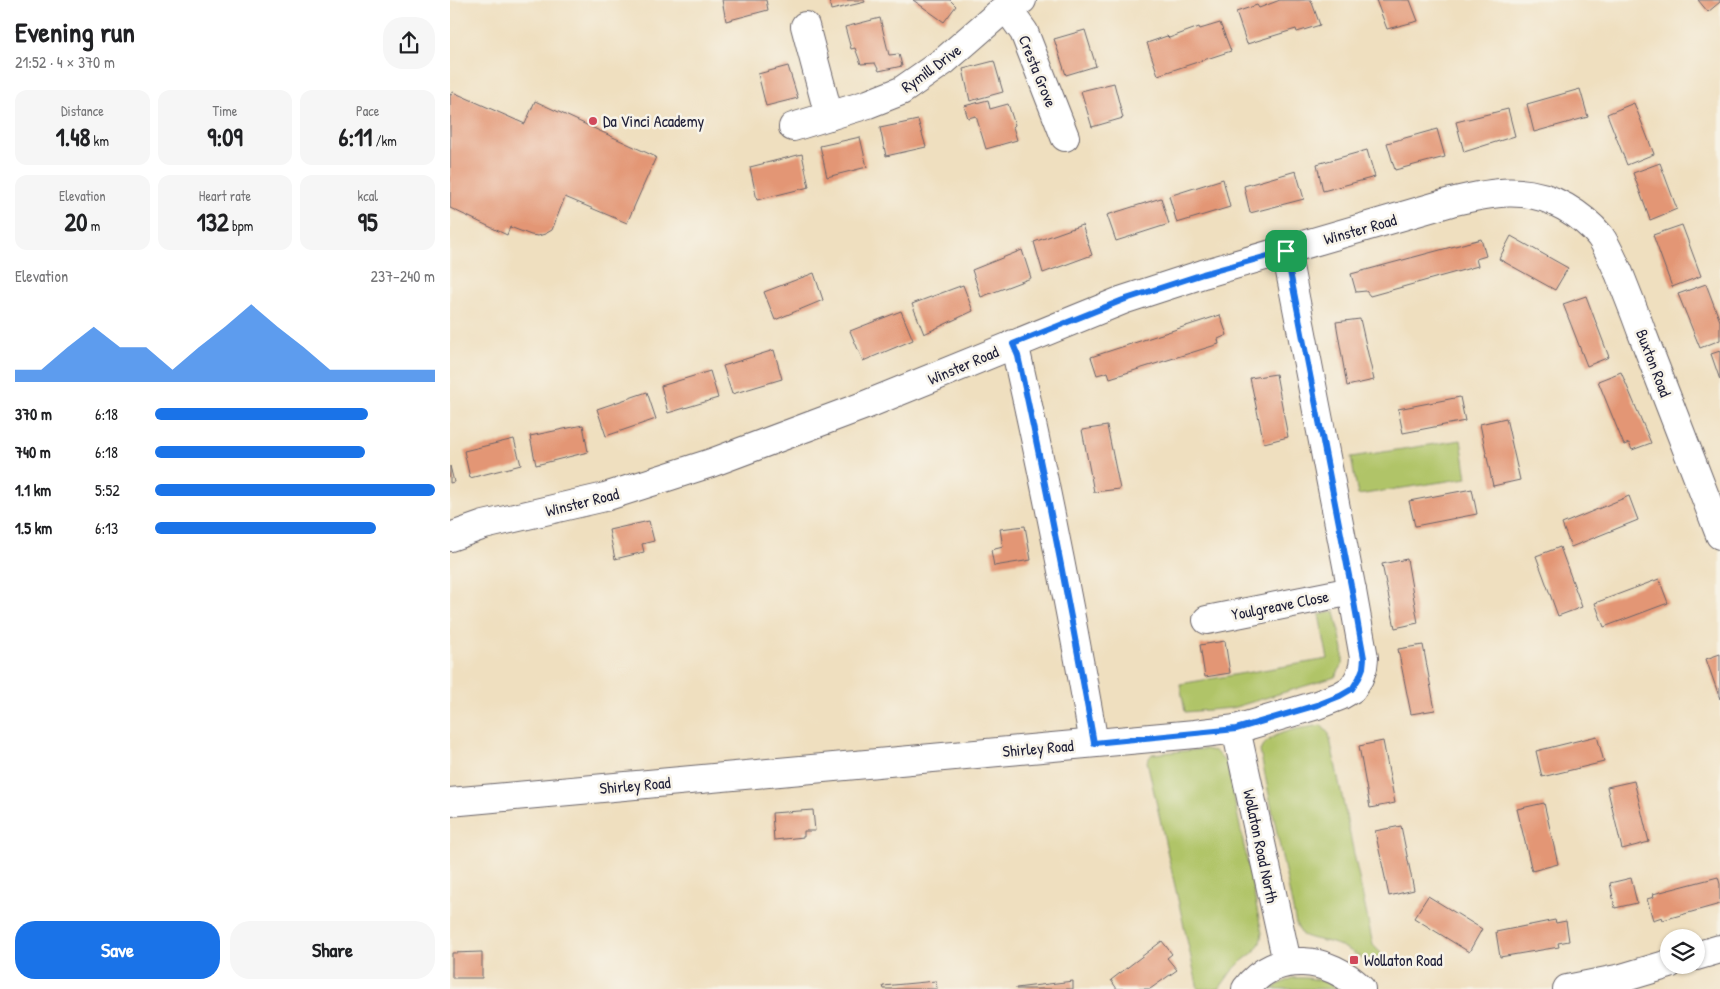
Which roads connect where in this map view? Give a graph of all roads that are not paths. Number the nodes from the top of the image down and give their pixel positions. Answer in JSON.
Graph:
{"nodes":[{"id":1,"x":1014,"y":4,"type":"edge"},
{"id":2,"x":805,"y":26,"type":"dead end"},
{"id":3,"x":829,"y":116,"type":"junction"},
{"id":4,"x":792,"y":127,"type":"dead end"},
{"id":5,"x":1064,"y":137,"type":"dead end"},
{"id":6,"x":1565,"y":207,"type":"joint"},
{"id":7,"x":1286,"y":251,"type":"junction"},
{"id":8,"x":1013,"y":344,"type":"junction"},
{"id":9,"x":1720,"y":535,"type":"edge"},
{"id":10,"x":450,"y":537,"type":"edge"},
{"id":11,"x":1352,"y":591,"type":"junction"},
{"id":12,"x":1207,"y":620,"type":"dead end"},
{"id":13,"x":1236,"y":729,"type":"junction"},
{"id":14,"x":1094,"y":743,"type":"junction"},
{"id":15,"x":450,"y":802,"type":"edge"},
{"id":16,"x":1720,"y":949,"type":"edge"},
{"id":17,"x":1705,"y":953,"type":"edge"},
{"id":18,"x":1287,"y":962,"type":"junction"},
{"id":19,"x":1660,"y":967,"type":"edge"},
{"id":20,"x":1246,"y":989,"type":"edge"},
{"id":21,"x":1361,"y":989,"type":"edge"},
{"id":22,"x":1567,"y":989,"type":"edge"}],
"edges":[{"from":1,"to":3,"type":"street","name":"Rymill Drive"},
{"from":1,"to":5,"type":"street","name":"Cresta Grove"},
{"from":2,"to":3,"type":"street"},
{"from":3,"to":4,"type":"street","name":"Rymill Drive"},
{"from":6,"to":7,"type":"street","name":"Winster Road"},
{"from":6,"to":9,"type":"street","name":"Buxton Road"},
{"from":7,"to":8,"type":"street","name":"Winster Road"},
{"from":7,"to":11,"type":"street","name":"Shirley Road"},
{"from":8,"to":10,"type":"street","name":"Winster Road"},
{"from":8,"to":14,"type":"street"},
{"from":11,"to":12,"type":"street","name":"Youlgreave Close"},
{"from":11,"to":13,"type":"street","name":"Shirley Road"},
{"from":13,"to":14,"type":"street","name":"Shirley Road"},
{"from":13,"to":18,"type":"street","name":"Wollaton Road North"},
{"from":14,"to":15,"type":"street","name":"Shirley Road"},
{"from":16,"to":17,"type":"street"},
{"from":18,"to":20,"type":"street"},
{"from":18,"to":21,"type":"street"},
{"from":19,"to":22,"type":"street"}]}
